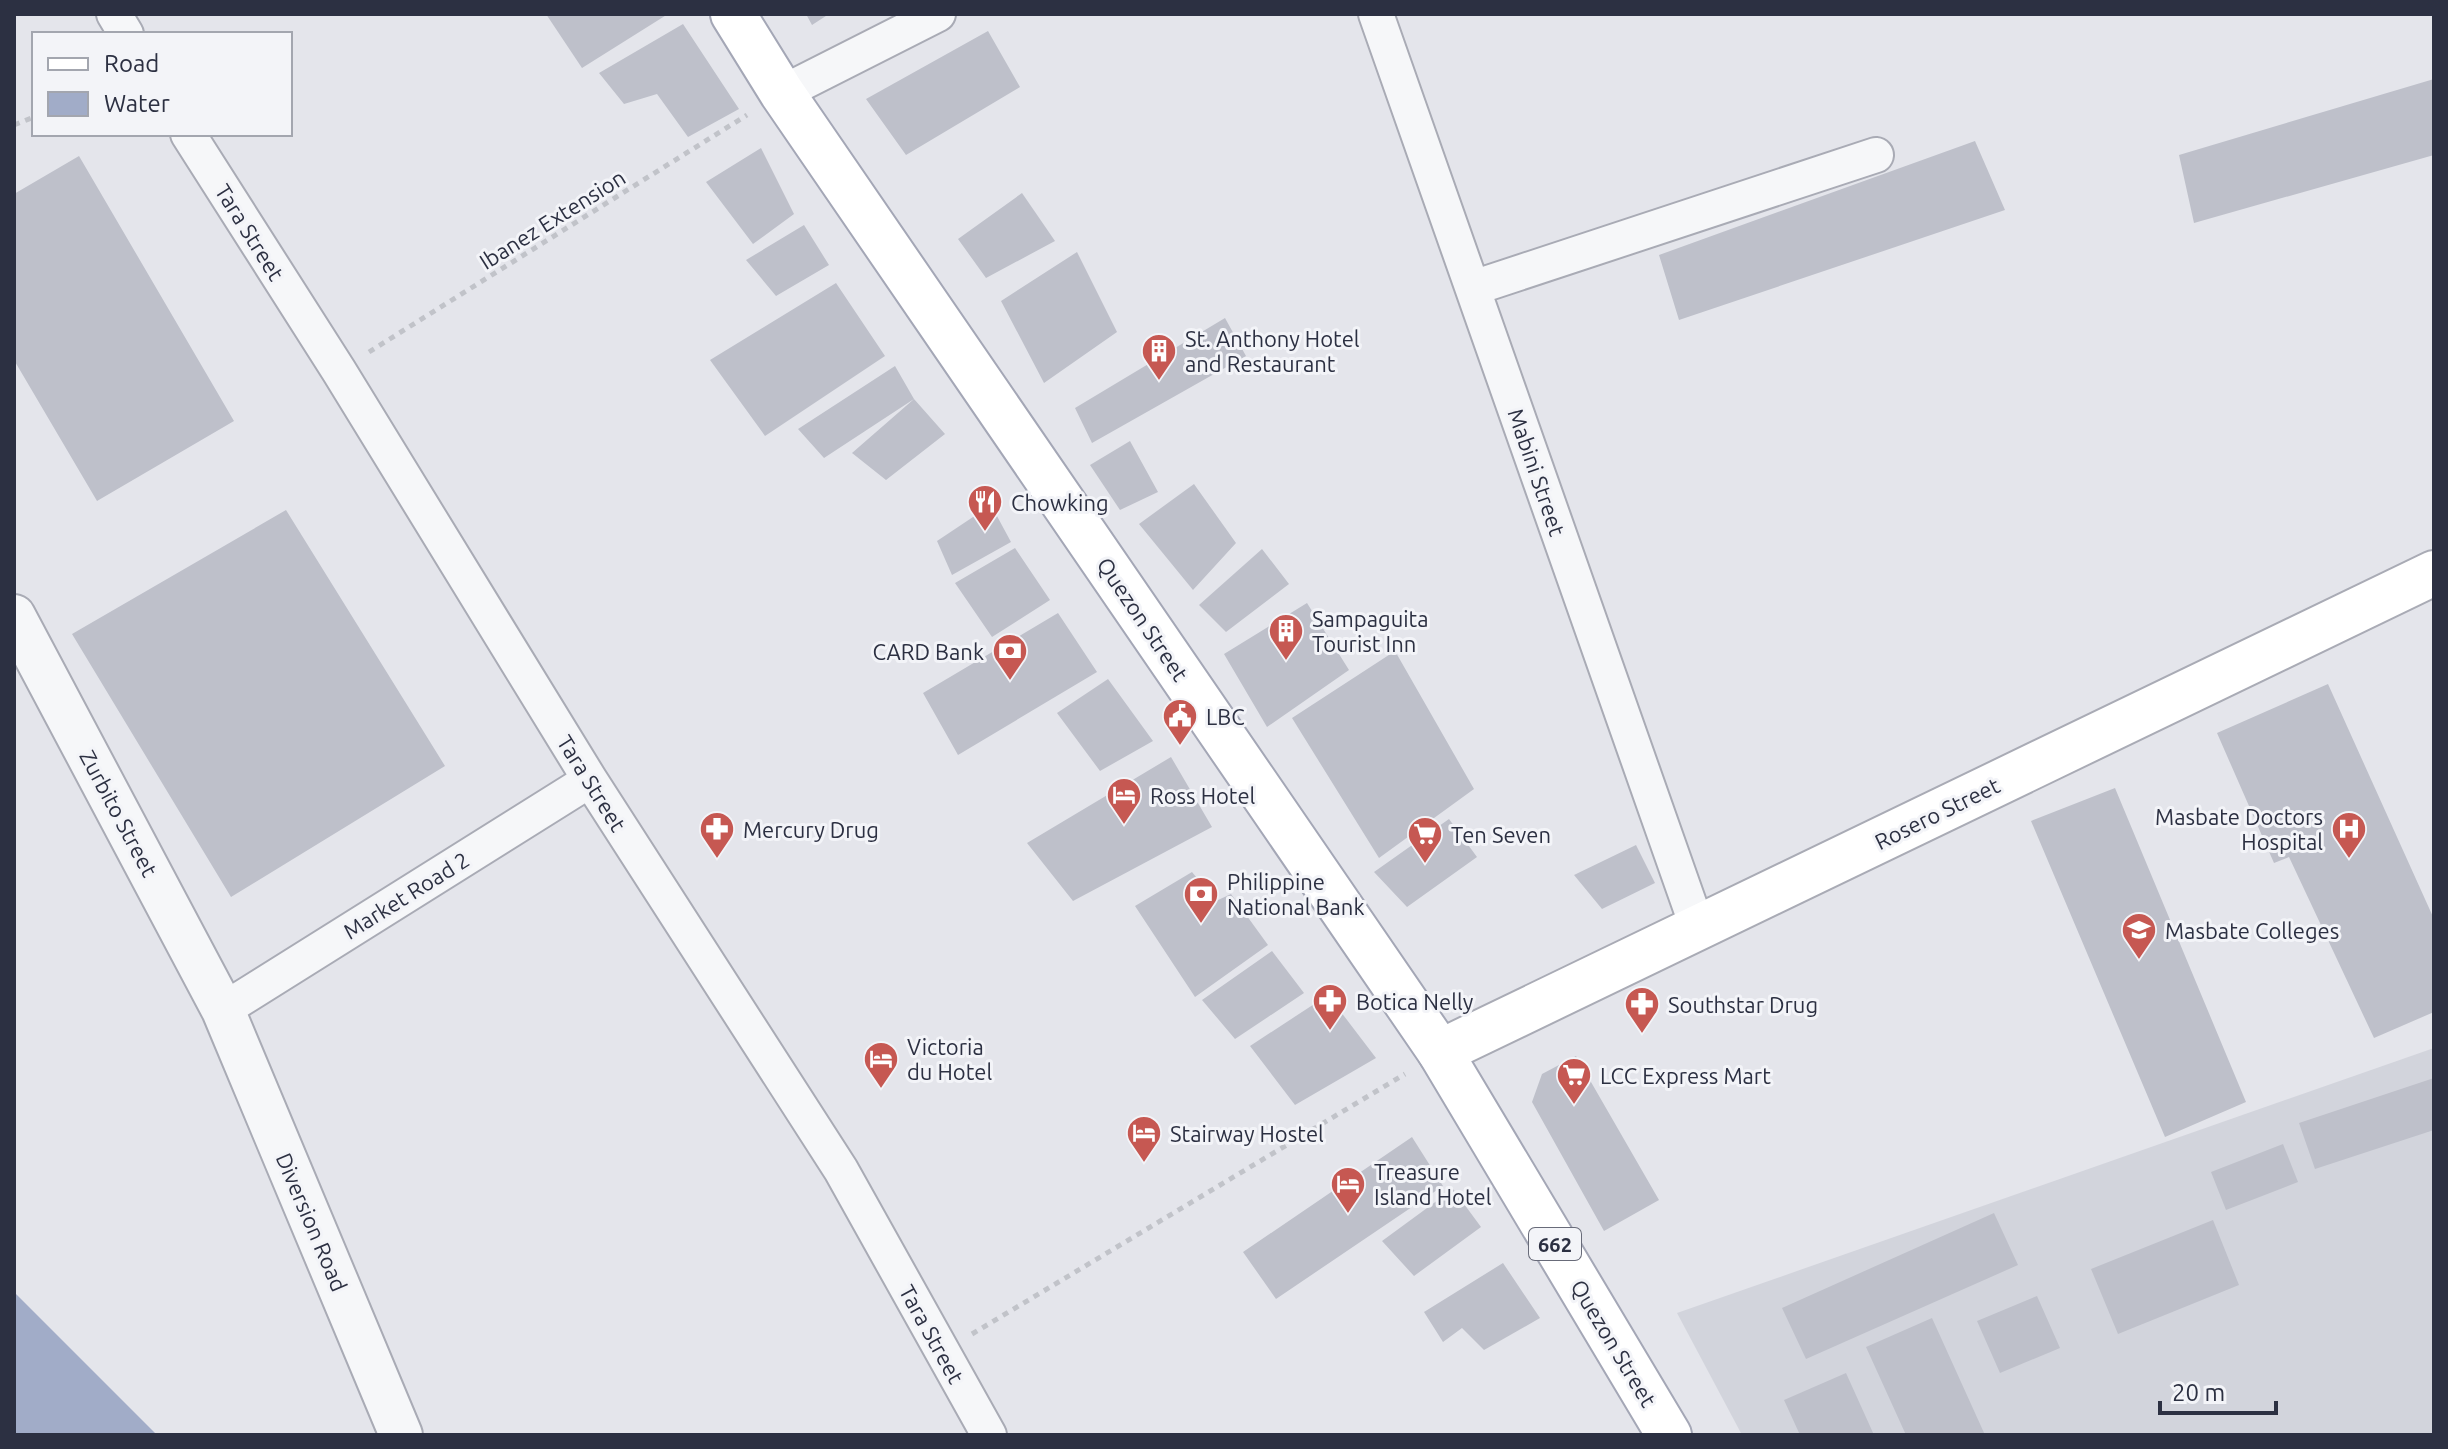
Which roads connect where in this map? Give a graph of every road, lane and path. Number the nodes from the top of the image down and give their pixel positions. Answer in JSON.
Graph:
{"nodes":[{"id":1,"x":114,"y":14,"type":"edge"},
{"id":2,"x":733,"y":14,"type":"edge"},
{"id":3,"x":938,"y":14,"type":"edge"},
{"id":4,"x":1376,"y":14,"type":"edge"},
{"id":5,"x":125,"y":32,"type":"edge"},
{"id":6,"x":782,"y":93,"type":"junction"},
{"id":7,"x":189,"y":136,"type":"edge"},
{"id":8,"x":1876,"y":155,"type":"dead end"},
{"id":9,"x":1473,"y":288,"type":"junction"},
{"id":10,"x":339,"y":371,"type":"junction"},
{"id":11,"x":2434,"y":573,"type":"edge"},
{"id":12,"x":14,"y":616,"type":"edge"},
{"id":13,"x":590,"y":780,"type":"junction"},
{"id":14,"x":1698,"y":929,"type":"junction"},
{"id":15,"x":223,"y":1010,"type":"junction"},
{"id":16,"x":1440,"y":1052,"type":"junction"},
{"id":17,"x":942,"y":1352,"type":"junction"},
{"id":18,"x":401,"y":1435,"type":"edge"},
{"id":19,"x":989,"y":1435,"type":"edge"},
{"id":20,"x":1669,"y":1435,"type":"edge"}],
"edges":[{"from":1,"to":5,"type":"street"},
{"from":2,"to":6,"type":"main road","name":"Quezon Street"},
{"from":3,"to":6,"type":"street"},
{"from":4,"to":9,"type":"street","name":"Mabini Street"},
{"from":6,"to":10,"type":"path","name":"Ibanez Extension"},
{"from":6,"to":16,"type":"main road","name":"Quezon Street"},
{"from":7,"to":10,"type":"street","name":"Tara Street"},
{"from":8,"to":9,"type":"street"},
{"from":9,"to":14,"type":"street","name":"Mabini Street"},
{"from":10,"to":13,"type":"street","name":"Tara Street"},
{"from":11,"to":14,"type":"main road","name":"Rosero Street"},
{"from":12,"to":15,"type":"street","name":"Zurbito Street"},
{"from":13,"to":15,"type":"street","name":"Market Road 2"},
{"from":13,"to":17,"type":"street","name":"Tara Street"},
{"from":14,"to":16,"type":"main road","name":"Rosero Street"},
{"from":15,"to":18,"type":"street","name":"Diversion Road"},
{"from":16,"to":17,"type":"path"},
{"from":16,"to":20,"type":"main road","name":"Quezon Street","number":"662"},
{"from":17,"to":19,"type":"street","name":"Tara Street"}]}
